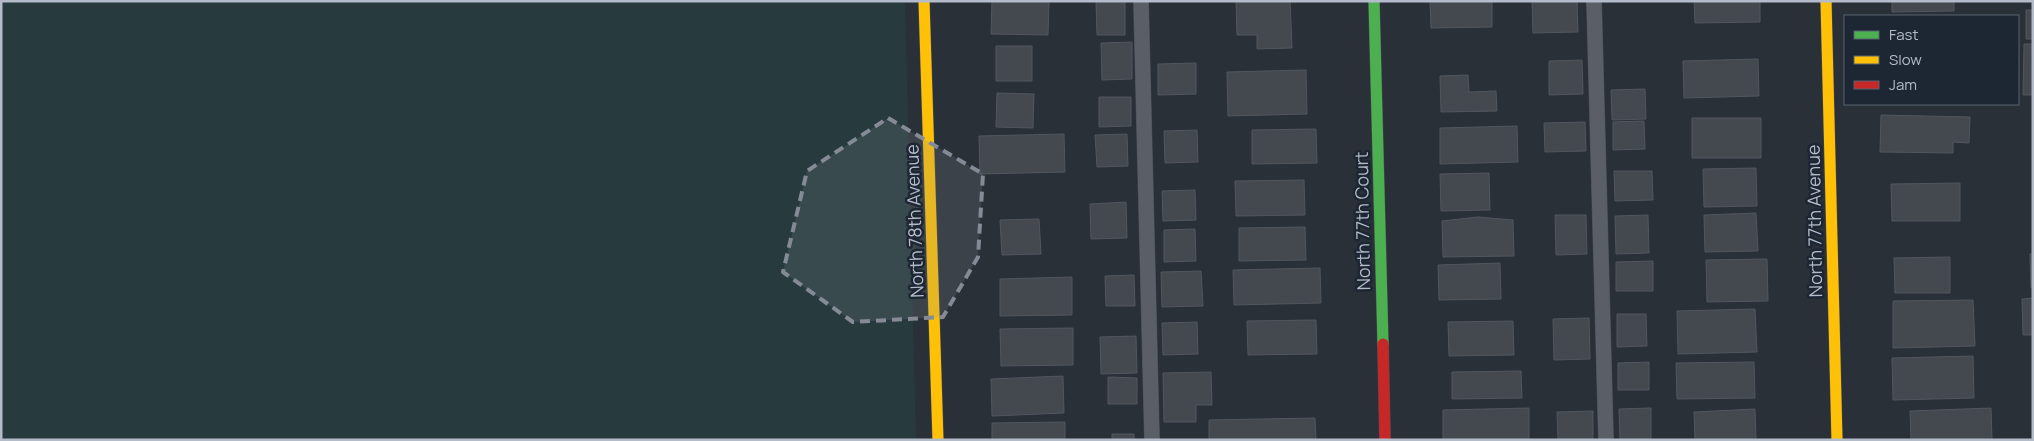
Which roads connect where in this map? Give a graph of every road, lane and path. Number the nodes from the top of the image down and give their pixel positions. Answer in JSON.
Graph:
{"nodes":[{"id":1,"x":924,"y":1,"type":"edge"},
{"id":2,"x":1141,"y":1,"type":"edge"},
{"id":3,"x":1374,"y":1,"type":"edge"},
{"id":4,"x":1594,"y":1,"type":"edge"},
{"id":5,"x":1826,"y":1,"type":"edge"},
{"id":6,"x":938,"y":440,"type":"edge"},
{"id":7,"x":1152,"y":440,"type":"edge"},
{"id":8,"x":1385,"y":440,"type":"edge"},
{"id":9,"x":1606,"y":440,"type":"edge"},
{"id":10,"x":1837,"y":440,"type":"edge"}],
"edges":[{"from":1,"to":6,"type":"street","name":"North 78th Avenue"},
{"from":2,"to":7,"type":"lane"},
{"from":3,"to":8,"type":"street","name":"North 77th Court"},
{"from":4,"to":9,"type":"lane"},
{"from":5,"to":10,"type":"street","name":"North 77th Avenue"}]}
